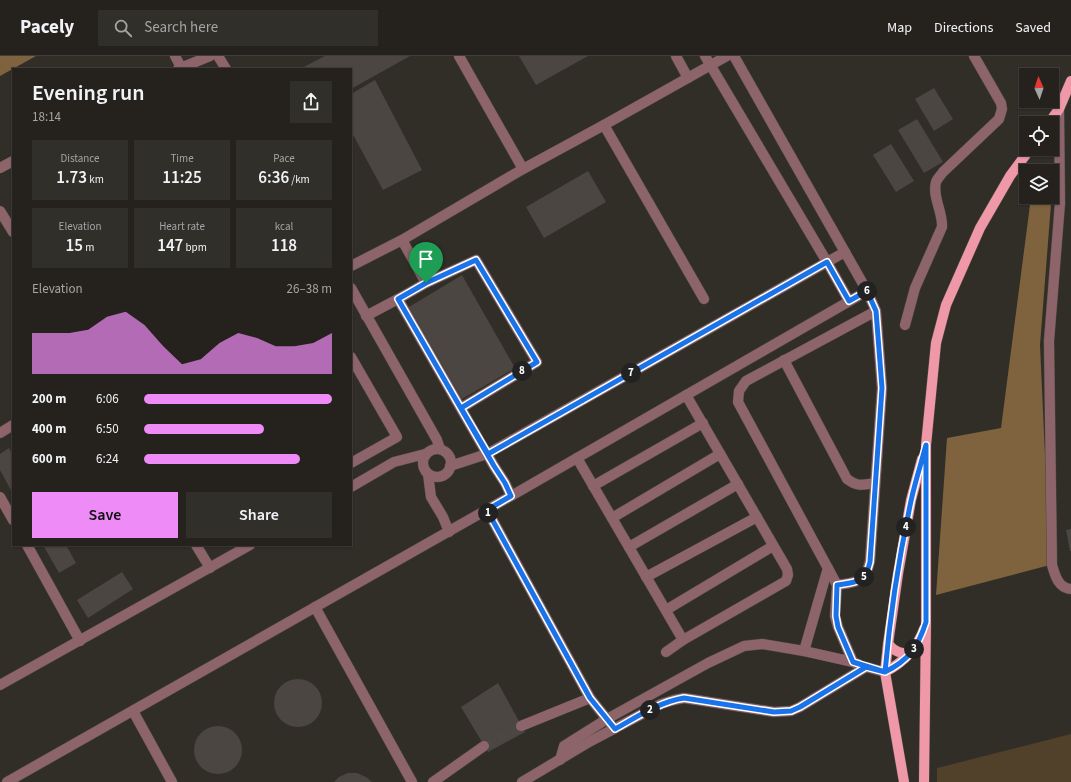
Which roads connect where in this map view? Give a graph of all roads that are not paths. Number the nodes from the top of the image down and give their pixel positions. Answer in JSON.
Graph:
{"nodes":[{"id":1,"x":175,"y":56,"type":"edge"},
{"id":2,"x":210,"y":56,"type":"edge"},
{"id":3,"x":218,"y":56,"type":"edge"},
{"id":4,"x":459,"y":56,"type":"edge"},
{"id":5,"x":676,"y":56,"type":"edge"},
{"id":6,"x":705,"y":56,"type":"edge"},
{"id":7,"x":727,"y":56,"type":"edge"},
{"id":8,"x":734,"y":56,"type":"edge"},
{"id":9,"x":974,"y":56,"type":"edge"},
{"id":10,"x":710,"y":65,"type":"junction"},
{"id":11,"x":180,"y":68,"type":"edge"},
{"id":12,"x":225,"y":68,"type":"edge"},
{"id":13,"x":688,"y":78,"type":"junction"},
{"id":14,"x":1071,"y":82,"type":"edge"},
{"id":15,"x":1059,"y":110,"type":"junction"},
{"id":16,"x":1054,"y":116,"type":"edge"},
{"id":17,"x":604,"y":125,"type":"junction"},
{"id":18,"x":1025,"y":156,"type":"edge"},
{"id":19,"x":12,"y":162,"type":"edge"},
{"id":20,"x":0,"y":168,"type":"edge"},
{"id":21,"x":523,"y":169,"type":"junction"},
{"id":22,"x":0,"y":211,"type":"edge"},
{"id":23,"x":12,"y":230,"type":"edge"},
{"id":24,"x":402,"y":240,"type":"junction"},
{"id":25,"x":845,"y":252,"type":"junction"},
{"id":26,"x":827,"y":262,"type":"junction"},
{"id":27,"x":352,"y":265,"type":"edge"},
{"id":28,"x":426,"y":283,"type":"junction"},
{"id":29,"x":352,"y":290,"type":"edge"},
{"id":30,"x":867,"y":291,"type":"junction"},
{"id":31,"x":704,"y":298,"type":"dead end"},
{"id":32,"x":398,"y":299,"type":"junction"},
{"id":33,"x":849,"y":301,"type":"junction"},
{"id":34,"x":876,"y":311,"type":"junction"},
{"id":35,"x":366,"y":316,"type":"junction"},
{"id":36,"x":905,"y":325,"type":"dead end"},
{"id":37,"x":352,"y":359,"type":"edge"},
{"id":38,"x":784,"y":360,"type":"junction"},
{"id":39,"x":686,"y":395,"type":"junction"},
{"id":40,"x":461,"y":408,"type":"junction"},
{"id":41,"x":703,"y":424,"type":"junction"},
{"id":42,"x":12,"y":426,"type":"edge"},
{"id":43,"x":0,"y":433,"type":"edge"},
{"id":44,"x":926,"y":445,"type":"junction"},
{"id":45,"x":440,"y":449,"type":"junction"},
{"id":46,"x":425,"y":454,"type":"junction"},
{"id":47,"x":488,"y":454,"type":"junction"},
{"id":48,"x":720,"y":454,"type":"junction"},
{"id":49,"x":577,"y":458,"type":"junction"},
{"id":50,"x":352,"y":462,"type":"edge"},
{"id":51,"x":450,"y":466,"type":"junction"},
{"id":52,"x":428,"y":474,"type":"junction"},
{"id":53,"x":738,"y":484,"type":"junction"},
{"id":54,"x":875,"y":484,"type":"junction"},
{"id":55,"x":352,"y":486,"type":"edge"},
{"id":56,"x":593,"y":486,"type":"junction"},
{"id":57,"x":511,"y":496,"type":"junction"},
{"id":58,"x":0,"y":497,"type":"edge"},
{"id":59,"x":487,"y":510,"type":"junction"},
{"id":60,"x":757,"y":517,"type":"junction"},
{"id":61,"x":12,"y":518,"type":"edge"},
{"id":62,"x":612,"y":518,"type":"junction"},
{"id":63,"x":449,"y":532,"type":"junction"},
{"id":64,"x":28,"y":546,"type":"edge"},
{"id":65,"x":197,"y":546,"type":"edge"},
{"id":66,"x":248,"y":546,"type":"edge"},
{"id":67,"x":773,"y":546,"type":"junction"},
{"id":68,"x":629,"y":547,"type":"junction"},
{"id":69,"x":210,"y":568,"type":"junction"},
{"id":70,"x":828,"y":568,"type":"junction"},
{"id":71,"x":646,"y":577,"type":"junction"},
{"id":72,"x":837,"y":585,"type":"junction"},
{"id":73,"x":1071,"y":588,"type":"edge"},
{"id":74,"x":315,"y":607,"type":"junction"},
{"id":75,"x":666,"y":610,"type":"junction"},
{"id":76,"x":926,"y":622,"type":"junction"},
{"id":77,"x":683,"y":640,"type":"junction"},
{"id":78,"x":80,"y":641,"type":"junction"},
{"id":79,"x":888,"y":644,"type":"junction"},
{"id":80,"x":804,"y":651,"type":"junction"},
{"id":81,"x":666,"y":652,"type":"dead end"},
{"id":82,"x":912,"y":653,"type":"junction"},
{"id":83,"x":853,"y":662,"type":"junction"},
{"id":84,"x":866,"y":667,"type":"junction"},
{"id":85,"x":885,"y":672,"type":"junction"},
{"id":86,"x":0,"y":686,"type":"edge"},
{"id":87,"x":590,"y":698,"type":"junction"},
{"id":88,"x":133,"y":711,"type":"junction"},
{"id":89,"x":606,"y":718,"type":"junction"},
{"id":90,"x":522,"y":726,"type":"tunnel mouth"},
{"id":91,"x":615,"y":729,"type":"junction"},
{"id":92,"x":484,"y":746,"type":"tunnel mouth"},
{"id":93,"x":560,"y":760,"type":"junction"},
{"id":94,"x":7,"y":782,"type":"edge"},
{"id":95,"x":172,"y":782,"type":"edge"},
{"id":96,"x":412,"y":782,"type":"edge"},
{"id":97,"x":433,"y":782,"type":"edge"},
{"id":98,"x":522,"y":782,"type":"edge"},
{"id":99,"x":904,"y":782,"type":"edge"},
{"id":100,"x":924,"y":782,"type":"edge"}],
"edges":[{"from":1,"to":11,"type":"street"},
{"from":2,"to":11,"type":"street"},
{"from":3,"to":12,"type":"street"},
{"from":4,"to":21,"type":"street"},
{"from":5,"to":13,"type":"street"},
{"from":6,"to":10,"type":"street"},
{"from":7,"to":10,"type":"street"},
{"from":8,"to":25,"type":"street"},
{"from":9,"to":36,"type":"street"},
{"from":10,"to":13,"type":"street"},
{"from":10,"to":26,"type":"street"},
{"from":13,"to":17,"type":"street"},
{"from":14,"to":15,"type":"main road"},
{"from":15,"to":16,"type":"main road"},
{"from":15,"to":73,"type":"street"},
{"from":17,"to":21,"type":"street"},
{"from":17,"to":31,"type":"street"},
{"from":18,"to":44,"type":"main road"},
{"from":19,"to":20,"type":"street"},
{"from":21,"to":24,"type":"street"},
{"from":22,"to":23,"type":"street"},
{"from":24,"to":27,"type":"street"},
{"from":24,"to":28,"type":"street"},
{"from":25,"to":26,"type":"street"},
{"from":25,"to":30,"type":"street"},
{"from":26,"to":33,"type":"street"},
{"from":26,"to":47,"type":"street"},
{"from":28,"to":32,"type":"street"},
{"from":28,"to":40,"type":"street"},
{"from":29,"to":35,"type":"street"},
{"from":30,"to":33,"type":"street"},
{"from":30,"to":34,"type":"street"},
{"from":32,"to":35,"type":"street"},
{"from":32,"to":40,"type":"street"},
{"from":33,"to":39,"type":"street"},
{"from":34,"to":38,"type":"street"},
{"from":34,"to":54,"type":"street"},
{"from":35,"to":45,"type":"street"},
{"from":37,"to":50,"type":"street"},
{"from":38,"to":54,"type":"street"},
{"from":38,"to":70,"type":"street"},
{"from":39,"to":41,"type":"street"},
{"from":39,"to":49,"type":"street"},
{"from":40,"to":47,"type":"street"},
{"from":41,"to":48,"type":"street"},
{"from":41,"to":56,"type":"street"},
{"from":42,"to":43,"type":"street"},
{"from":44,"to":76,"type":"main road"},
{"from":44,"to":79,"type":"main road"},
{"from":45,"to":46,"type":"street"},
{"from":45,"to":51,"type":"street"},
{"from":46,"to":52,"type":"street"},
{"from":46,"to":55,"type":"street"},
{"from":47,"to":51,"type":"street"},
{"from":47,"to":57,"type":"street"},
{"from":48,"to":53,"type":"street"},
{"from":48,"to":62,"type":"street"},
{"from":49,"to":56,"type":"street"},
{"from":49,"to":57,"type":"street"},
{"from":51,"to":52,"type":"street"},
{"from":52,"to":63,"type":"street"},
{"from":53,"to":60,"type":"street"},
{"from":53,"to":68,"type":"street"},
{"from":54,"to":72,"type":"street"},
{"from":56,"to":62,"type":"street"},
{"from":57,"to":59,"type":"street"},
{"from":58,"to":61,"type":"street"},
{"from":59,"to":63,"type":"street"},
{"from":59,"to":87,"type":"street"},
{"from":60,"to":67,"type":"street"},
{"from":60,"to":71,"type":"street"},
{"from":62,"to":68,"type":"street"},
{"from":63,"to":74,"type":"street"},
{"from":64,"to":78,"type":"street"},
{"from":65,"to":69,"type":"street"},
{"from":66,"to":69,"type":"street"},
{"from":67,"to":75,"type":"street"},
{"from":67,"to":77,"type":"street"},
{"from":68,"to":71,"type":"street"},
{"from":69,"to":78,"type":"street"},
{"from":70,"to":72,"type":"street"},
{"from":70,"to":80,"type":"street"},
{"from":71,"to":75,"type":"street"},
{"from":72,"to":83,"type":"street"},
{"from":74,"to":88,"type":"street"},
{"from":74,"to":96,"type":"street"},
{"from":75,"to":77,"type":"street"},
{"from":76,"to":82,"type":"main road"},
{"from":76,"to":100,"type":"main road"},
{"from":77,"to":81,"type":"street"},
{"from":78,"to":86,"type":"street"},
{"from":79,"to":82,"type":"main road"},
{"from":79,"to":85,"type":"main road"},
{"from":80,"to":83,"type":"street"},
{"from":80,"to":89,"type":"street"},
{"from":82,"to":85,"type":"main road"},
{"from":83,"to":84,"type":"street"},
{"from":84,"to":85,"type":"street"},
{"from":84,"to":91,"type":"street"},
{"from":85,"to":99,"type":"main road"},
{"from":87,"to":89,"type":"street"},
{"from":87,"to":90,"type":"street"},
{"from":88,"to":94,"type":"street"},
{"from":88,"to":95,"type":"street"},
{"from":89,"to":91,"type":"street"},
{"from":89,"to":93,"type":"street"},
{"from":91,"to":93,"type":"street"},
{"from":92,"to":97,"type":"street"},
{"from":93,"to":98,"type":"street"}]}
